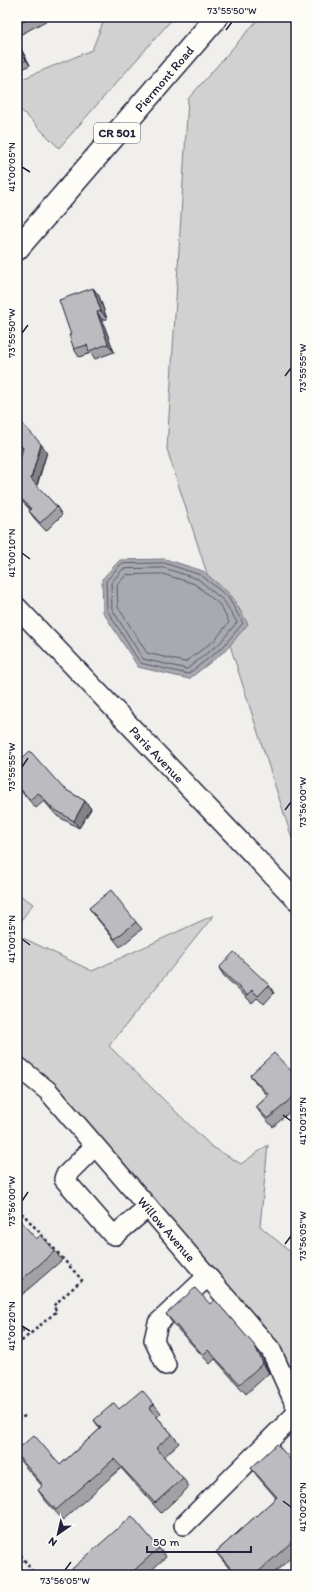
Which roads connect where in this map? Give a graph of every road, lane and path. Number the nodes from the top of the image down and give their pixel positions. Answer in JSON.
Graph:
{"nodes":[{"id":1,"x":217,"y":17,"type":"edge"},
{"id":2,"x":17,"y":249,"type":"edge"},
{"id":3,"x":17,"y":607,"type":"edge"},
{"id":4,"x":296,"y":900,"type":"edge"},
{"id":5,"x":17,"y":1066,"type":"edge"},
{"id":6,"x":95,"y":1146,"type":"junction"},
{"id":7,"x":148,"y":1207,"type":"junction"},
{"id":8,"x":17,"y":1220,"type":"edge"},
{"id":9,"x":208,"y":1276,"type":"junction"},
{"id":10,"x":17,"y":1345,"type":"edge"},
{"id":11,"x":166,"y":1365,"type":"dead end"},
{"id":12,"x":296,"y":1406,"type":"edge"},
{"id":13,"x":296,"y":1414,"type":"edge"},
{"id":14,"x":27,"y":1415,"type":"dead end"},
{"id":15,"x":17,"y":1420,"type":"edge"},
{"id":16,"x":184,"y":1525,"type":"dead end"},
{"id":17,"x":17,"y":1550,"type":"edge"},
{"id":18,"x":35,"y":1575,"type":"edge"}],
"edges":[{"from":1,"to":2,"type":"main road","name":"Piermont Road","number":"CR 501"},
{"from":3,"to":4,"type":"street","name":"Paris Avenue"},
{"from":5,"to":6,"type":"street","name":"Willow Avenue"},
{"from":6,"to":7,"type":"street","name":"Willow Avenue"},
{"from":6,"to":7,"type":"street"},
{"from":7,"to":9,"type":"street","name":"Willow Avenue"},
{"from":8,"to":10,"type":"path"},
{"from":9,"to":11,"type":"street"},
{"from":9,"to":12,"type":"street","name":"Willow Avenue"},
{"from":13,"to":16,"type":"street"},
{"from":14,"to":15,"type":"path"},
{"from":17,"to":18,"type":"path"}]}
